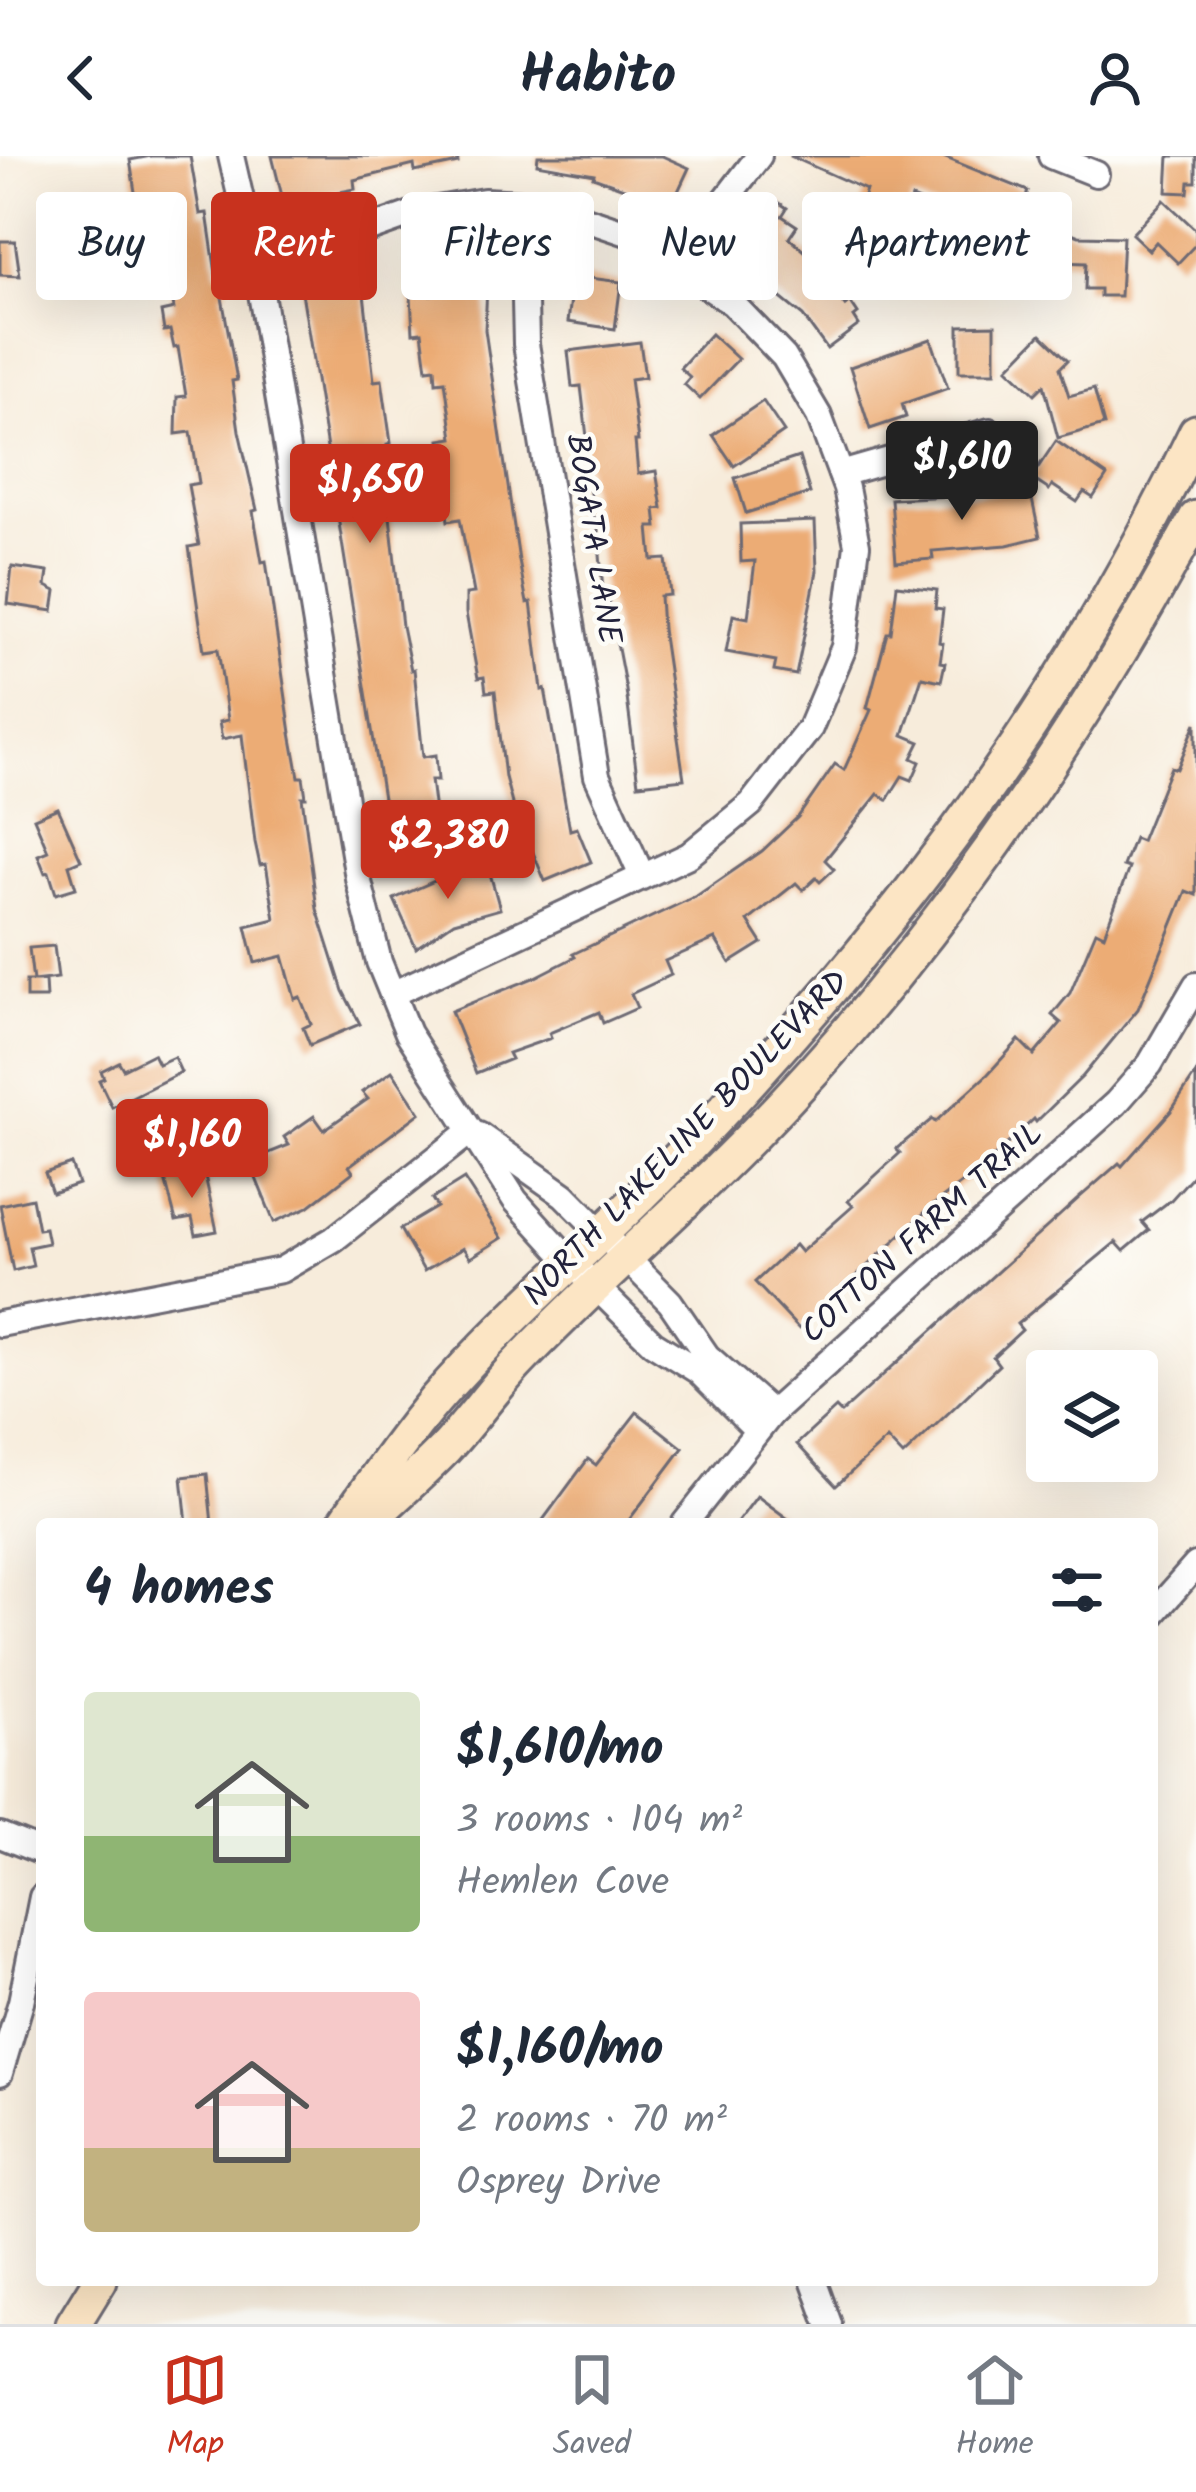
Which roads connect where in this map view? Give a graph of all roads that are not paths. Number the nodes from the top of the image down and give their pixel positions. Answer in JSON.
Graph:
{"nodes":[{"id":1,"x":231,"y":156,"type":"edge"},
{"id":2,"x":759,"y":156,"type":"edge"},
{"id":3,"x":1051,"y":156,"type":"edge"},
{"id":4,"x":1096,"y":174,"type":"dead end"},
{"id":5,"x":239,"y":192,"type":"edge"},
{"id":6,"x":731,"y":192,"type":"edge"},
{"id":7,"x":262,"y":300,"type":"edge"},
{"id":8,"x":525,"y":300,"type":"edge"},
{"id":9,"x":728,"y":300,"type":"edge"},
{"id":10,"x":990,"y":431,"type":"dead end"},
{"id":11,"x":1196,"y":432,"type":"edge"},
{"id":12,"x":841,"y":474,"type":"junction"},
{"id":13,"x":1182,"y":500,"type":"edge"},
{"id":14,"x":1196,"y":518,"type":"edge"},
{"id":15,"x":642,"y":876,"type":"junction"},
{"id":16,"x":1196,"y":985,"type":"edge"},
{"id":17,"x":392,"y":994,"type":"junction"},
{"id":18,"x":471,"y":1131,"type":"junction"},
{"id":19,"x":601,"y":1233,"type":"junction"},
{"id":20,"x":628,"y":1258,"type":"junction"},
{"id":21,"x":571,"y":1262,"type":"junction"},
{"id":22,"x":596,"y":1287,"type":"junction"},
{"id":23,"x":0,"y":1324,"type":"edge"},
{"id":24,"x":764,"y":1422,"type":"junction"},
{"id":25,"x":348,"y":1518,"type":"edge"},
{"id":26,"x":372,"y":1518,"type":"edge"},
{"id":27,"x":689,"y":1518,"type":"edge"},
{"id":28,"x":1196,"y":1565,"type":"edge"},
{"id":29,"x":1158,"y":1608,"type":"edge"},
{"id":30,"x":0,"y":1835,"type":"edge"},
{"id":31,"x":36,"y":1850,"type":"edge"},
{"id":32,"x":36,"y":1927,"type":"edge"},
{"id":33,"x":0,"y":2073,"type":"edge"},
{"id":34,"x":96,"y":2286,"type":"edge"},
{"id":35,"x":815,"y":2286,"type":"edge"},
{"id":36,"x":73,"y":2324,"type":"edge"},
{"id":37,"x":829,"y":2324,"type":"edge"}],
"edges":[{"from":1,"to":5,"type":"street"},
{"from":2,"to":6,"type":"street"},
{"from":3,"to":4,"type":"street"},
{"from":7,"to":17,"type":"street"},
{"from":8,"to":15,"type":"street","name":"BOGATA LANE"},
{"from":9,"to":12,"type":"street"},
{"from":10,"to":12,"type":"street"},
{"from":11,"to":13,"type":"main road","name":"NORTH LAKELINE BOULEVARD"},
{"from":12,"to":15,"type":"street"},
{"from":13,"to":19,"type":"main road","name":"NORTH LAKELINE BOULEVARD"},
{"from":14,"to":20,"type":"main road","name":"NORTH LAKELINE BOULEVARD"},
{"from":15,"to":17,"type":"street"},
{"from":16,"to":24,"type":"street","name":"COTTON FARM TRAIL"},
{"from":17,"to":18,"type":"street"},
{"from":18,"to":19,"type":"street"},
{"from":18,"to":21,"type":"street"},
{"from":18,"to":23,"type":"street"},
{"from":19,"to":20,"type":"street"},
{"from":19,"to":21,"type":"main road","name":"NORTH LAKELINE BOULEVARD"},
{"from":20,"to":22,"type":"main road","name":"NORTH LAKELINE BOULEVARD"},
{"from":20,"to":24,"type":"street"},
{"from":21,"to":22,"type":"street"},
{"from":21,"to":25,"type":"main road","name":"NORTH LAKELINE BOULEVARD"},
{"from":22,"to":24,"type":"street"},
{"from":22,"to":26,"type":"main road","name":"NORTH LAKELINE BOULEVARD"},
{"from":24,"to":27,"type":"street","name":"COTTON FARM TRAIL"},
{"from":28,"to":29,"type":"street"},
{"from":30,"to":31,"type":"street"},
{"from":32,"to":33,"type":"street"},
{"from":34,"to":36,"type":"main road"},
{"from":35,"to":37,"type":"street"}]}
